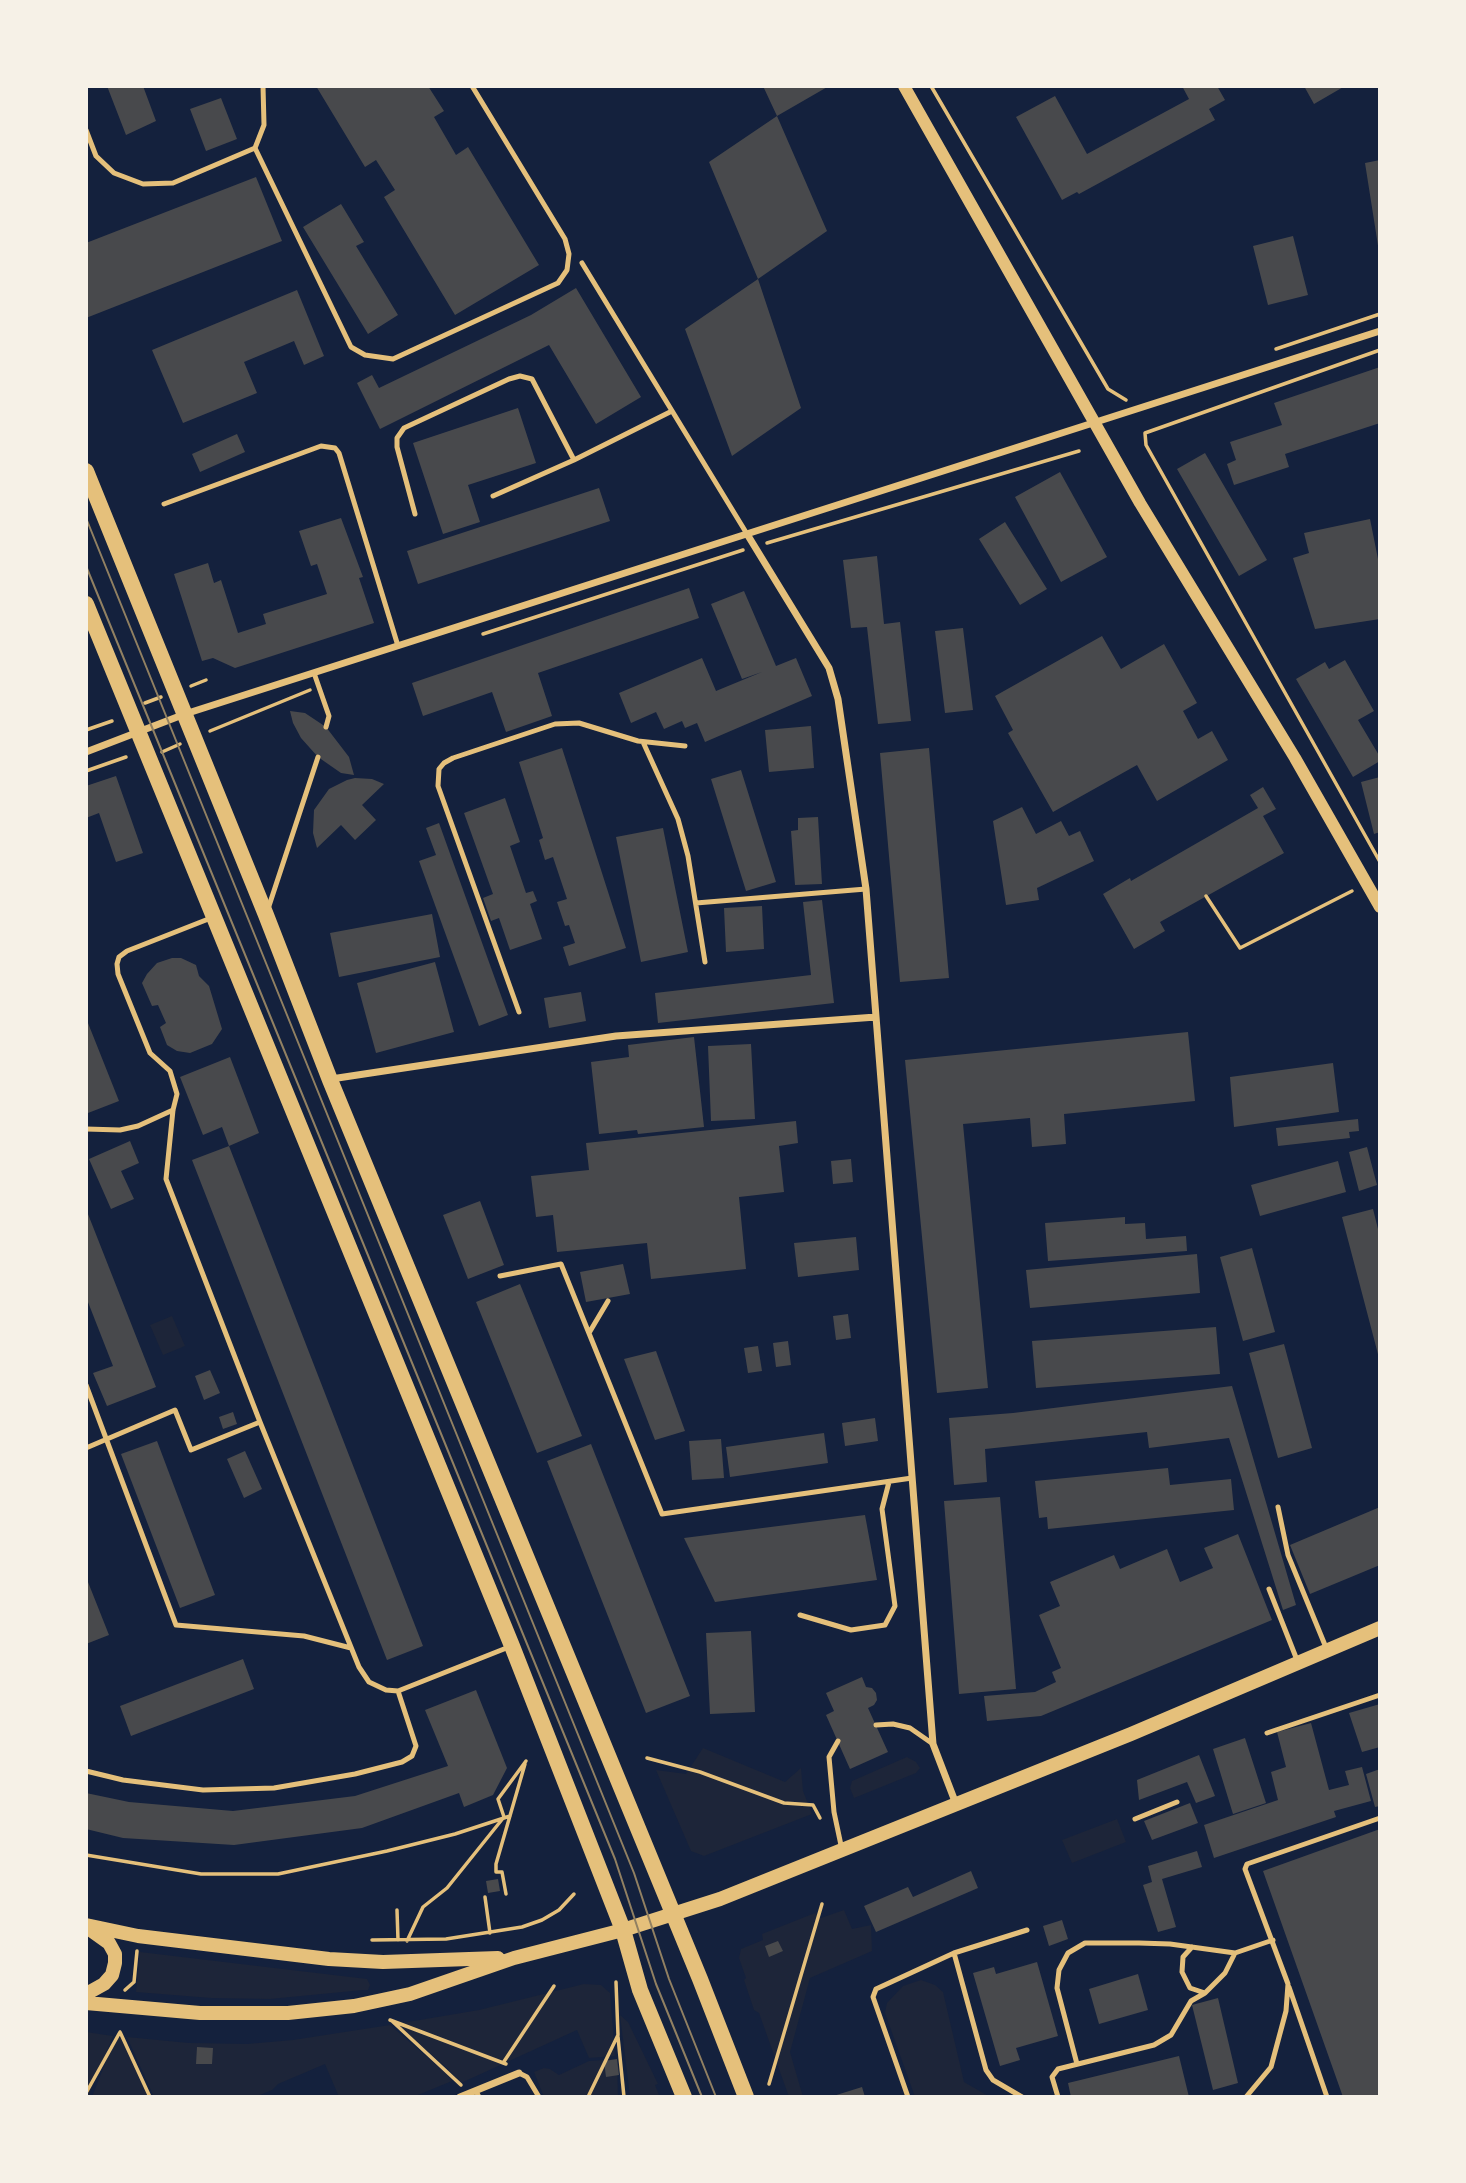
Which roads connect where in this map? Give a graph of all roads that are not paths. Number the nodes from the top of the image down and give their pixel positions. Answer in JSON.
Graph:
{"nodes":[{"id":1,"x":263,"y":86,"type":"edge"},
{"id":2,"x":472,"y":86,"type":"edge"},
{"id":3,"x":904,"y":86,"type":"edge"},
{"id":4,"x":86,"y":130,"type":"edge"},
{"id":5,"x":255,"y":148,"type":"junction"},
{"id":6,"x":582,"y":263,"type":"dead end"},
{"id":7,"x":1380,"y":331,"type":"edge"},
{"id":8,"x":672,"y":411,"type":"junction"},
{"id":9,"x":1094,"y":422,"type":"junction"},
{"id":10,"x":574,"y":460,"type":"junction"},
{"id":11,"x":86,"y":471,"type":"edge"},
{"id":12,"x":493,"y":496,"type":"dead end"},
{"id":13,"x":164,"y":504,"type":"dead end"},
{"id":14,"x":415,"y":514,"type":"dead end"},
{"id":15,"x":747,"y":534,"type":"junction"},
{"id":16,"x":86,"y":604,"type":"edge"},
{"id":17,"x":398,"y":646,"type":"junction"},
{"id":18,"x":314,"y":673,"type":"junction"},
{"id":19,"x":185,"y":714,"type":"junction"},
{"id":20,"x":326,"y":727,"type":"dead end"},
{"id":21,"x":139,"y":733,"type":"junction"},
{"id":22,"x":643,"y":742,"type":"junction"},
{"id":23,"x":685,"y":746,"type":"dead end"},
{"id":24,"x":86,"y":752,"type":"edge"},
{"id":25,"x":318,"y":757,"type":"dead end"},
{"id":26,"x":866,"y":889,"type":"junction"},
{"id":27,"x":696,"y":903,"type":"junction"},
{"id":28,"x":1380,"y":907,"type":"edge"},
{"id":29,"x":266,"y":915,"type":"junction"},
{"id":30,"x":215,"y":916,"type":"junction"},
{"id":31,"x":705,"y":962,"type":"dead end"},
{"id":32,"x":519,"y":1012,"type":"dead end"},
{"id":33,"x":876,"y":1017,"type":"junction"},
{"id":34,"x":330,"y":1080,"type":"junction"},
{"id":35,"x":173,"y":1110,"type":"junction"},
{"id":36,"x":86,"y":1129,"type":"edge"},
{"id":37,"x":500,"y":1276,"type":"dead end"},
{"id":38,"x":608,"y":1301,"type":"dead end"},
{"id":39,"x":589,"y":1333,"type":"junction"},
{"id":40,"x":86,"y":1385,"type":"edge"},
{"id":41,"x":260,"y":1422,"type":"junction"},
{"id":42,"x":108,"y":1439,"type":"junction"},
{"id":43,"x":86,"y":1448,"type":"edge"},
{"id":44,"x":912,"y":1478,"type":"junction"},
{"id":45,"x":889,"y":1482,"type":"junction"},
{"id":46,"x":1278,"y":1507,"type":"dead end"},
{"id":47,"x":1269,"y":1589,"type":"dead end"},
{"id":48,"x":800,"y":1615,"type":"dead end"},
{"id":49,"x":1380,"y":1628,"type":"edge"},
{"id":50,"x":512,"y":1646,"type":"junction"},
{"id":51,"x":351,"y":1648,"type":"junction"},
{"id":52,"x":1327,"y":1650,"type":"junction"},
{"id":53,"x":1298,"y":1662,"type":"junction"},
{"id":54,"x":398,"y":1691,"type":"junction"},
{"id":55,"x":1380,"y":1695,"type":"edge"},
{"id":56,"x":876,"y":1725,"type":"dead end"},
{"id":57,"x":1267,"y":1733,"type":"dead end"},
{"id":58,"x":838,"y":1741,"type":"dead end"},
{"id":59,"x":933,"y":1744,"type":"junction"},
{"id":60,"x":86,"y":1771,"type":"edge"},
{"id":61,"x":1177,"y":1802,"type":"dead end"},
{"id":62,"x":957,"y":1804,"type":"junction"},
{"id":63,"x":1380,"y":1818,"type":"edge"},
{"id":64,"x":1135,"y":1819,"type":"dead end"},
{"id":65,"x":842,"y":1851,"type":"junction"},
{"id":66,"x":672,"y":1914,"type":"junction"},
{"id":67,"x":86,"y":1926,"type":"edge"},
{"id":68,"x":623,"y":1930,"type":"junction"},
{"id":69,"x":1027,"y":1930,"type":"dead end"},
{"id":70,"x":1273,"y":1940,"type":"junction"},
{"id":71,"x":1192,"y":1947,"type":"junction"},
{"id":72,"x":954,"y":1953,"type":"junction"},
{"id":73,"x":1235,"y":1953,"type":"junction"},
{"id":74,"x":514,"y":1958,"type":"junction"},
{"id":75,"x":1288,"y":1984,"type":"junction"},
{"id":76,"x":1205,"y":1993,"type":"junction"},
{"id":77,"x":86,"y":1994,"type":"edge"},
{"id":78,"x":86,"y":2003,"type":"edge"},
{"id":79,"x":1077,"y":2064,"type":"junction"},
{"id":80,"x":519,"y":2073,"type":"joint"},
{"id":81,"x":477,"y":2094,"type":"edge"},
{"id":82,"x":460,"y":2097,"type":"edge"},
{"id":83,"x":538,"y":2097,"type":"edge"},
{"id":84,"x":684,"y":2097,"type":"edge"},
{"id":85,"x":746,"y":2097,"type":"edge"},
{"id":86,"x":908,"y":2097,"type":"edge"},
{"id":87,"x":1022,"y":2097,"type":"edge"},
{"id":88,"x":1058,"y":2097,"type":"edge"},
{"id":89,"x":1246,"y":2097,"type":"edge"},
{"id":90,"x":1327,"y":2097,"type":"edge"}],
"edges":[{"from":1,"to":5,"type":"lane"},
{"from":2,"to":5,"type":"lane"},
{"from":3,"to":9,"type":"street"},
{"from":4,"to":5,"type":"lane"},
{"from":6,"to":8,"type":"lane"},
{"from":7,"to":9,"type":"street"},
{"from":8,"to":10,"type":"lane"},
{"from":8,"to":15,"type":"lane"},
{"from":9,"to":15,"type":"street"},
{"from":9,"to":28,"type":"street"},
{"from":10,"to":12,"type":"lane"},
{"from":10,"to":14,"type":"lane"},
{"from":11,"to":19,"type":"main road"},
{"from":13,"to":17,"type":"lane"},
{"from":15,"to":17,"type":"street"},
{"from":15,"to":26,"type":"street"},
{"from":16,"to":21,"type":"main road"},
{"from":17,"to":18,"type":"street"},
{"from":18,"to":19,"type":"street"},
{"from":18,"to":20,"type":"lane"},
{"from":19,"to":21,"type":"street"},
{"from":19,"to":29,"type":"main road"},
{"from":21,"to":24,"type":"street"},
{"from":21,"to":30,"type":"main road"},
{"from":22,"to":23,"type":"lane"},
{"from":22,"to":27,"type":"lane"},
{"from":22,"to":32,"type":"lane"},
{"from":25,"to":29,"type":"lane"},
{"from":26,"to":27,"type":"lane"},
{"from":26,"to":33,"type":"street"},
{"from":27,"to":31,"type":"lane"},
{"from":29,"to":34,"type":"main road"},
{"from":30,"to":35,"type":"lane"},
{"from":30,"to":50,"type":"main road"},
{"from":33,"to":34,"type":"street"},
{"from":33,"to":44,"type":"street"},
{"from":34,"to":66,"type":"main road"},
{"from":35,"to":36,"type":"lane"},
{"from":35,"to":41,"type":"lane"},
{"from":37,"to":39,"type":"lane"},
{"from":38,"to":39,"type":"lane"},
{"from":39,"to":45,"type":"lane"},
{"from":40,"to":42,"type":"lane"},
{"from":41,"to":42,"type":"lane"},
{"from":41,"to":51,"type":"lane"},
{"from":42,"to":43,"type":"lane"},
{"from":42,"to":51,"type":"lane"},
{"from":44,"to":45,"type":"lane"},
{"from":44,"to":59,"type":"street"},
{"from":45,"to":48,"type":"lane"},
{"from":46,"to":52,"type":"lane"},
{"from":47,"to":53,"type":"lane"},
{"from":49,"to":52,"type":"main road"},
{"from":50,"to":54,"type":"lane"},
{"from":50,"to":68,"type":"main road"},
{"from":51,"to":54,"type":"lane"},
{"from":52,"to":53,"type":"main road"},
{"from":53,"to":62,"type":"main road"},
{"from":54,"to":60,"type":"lane"},
{"from":55,"to":57,"type":"lane"},
{"from":56,"to":59,"type":"lane"},
{"from":58,"to":65,"type":"lane"},
{"from":59,"to":62,"type":"street"},
{"from":61,"to":64,"type":"lane"},
{"from":62,"to":65,"type":"main road"},
{"from":63,"to":70,"type":"lane"},
{"from":65,"to":66,"type":"main road"},
{"from":66,"to":68,"type":"main road"},
{"from":66,"to":85,"type":"main road"},
{"from":67,"to":74,"type":"main road"},
{"from":67,"to":77,"type":"main road"},
{"from":68,"to":74,"type":"main road"},
{"from":68,"to":84,"type":"main road"},
{"from":69,"to":72,"type":"lane"},
{"from":70,"to":73,"type":"lane"},
{"from":70,"to":75,"type":"lane"},
{"from":71,"to":73,"type":"lane"},
{"from":71,"to":76,"type":"lane"},
{"from":71,"to":79,"type":"lane"},
{"from":72,"to":86,"type":"lane"},
{"from":72,"to":87,"type":"lane"},
{"from":73,"to":76,"type":"lane"},
{"from":74,"to":78,"type":"main road"},
{"from":75,"to":89,"type":"lane"},
{"from":75,"to":90,"type":"lane"},
{"from":76,"to":79,"type":"lane"},
{"from":79,"to":88,"type":"lane"},
{"from":80,"to":81,"type":"street"},
{"from":80,"to":83,"type":"lane"},
{"from":81,"to":82,"type":"street"}]}
